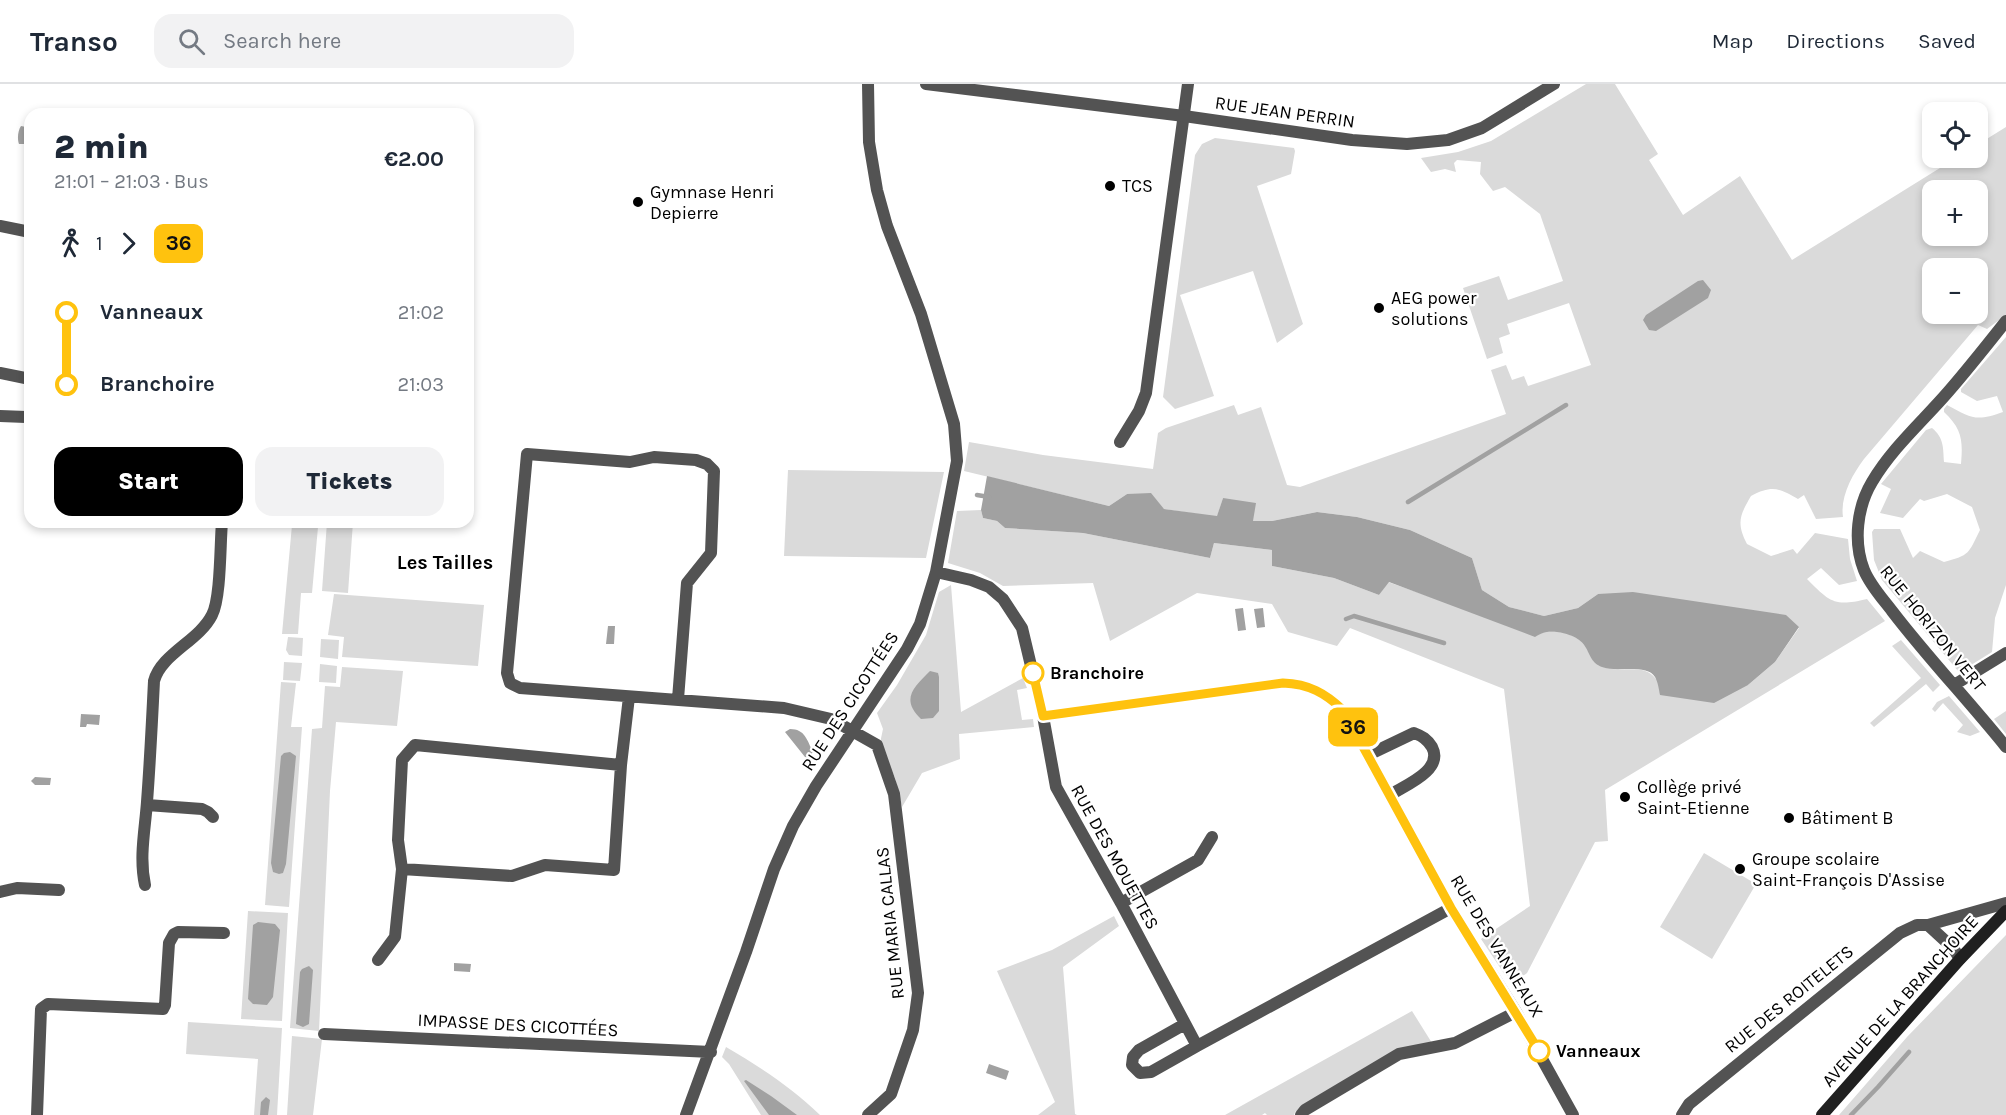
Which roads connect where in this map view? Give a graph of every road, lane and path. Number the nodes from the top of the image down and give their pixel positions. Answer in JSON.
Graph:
{"nodes":[{"id":1,"x":868,"y":84,"type":"edge"},
{"id":2,"x":926,"y":84,"type":"edge"},
{"id":3,"x":1188,"y":84,"type":"edge"},
{"id":4,"x":1554,"y":84,"type":"edge"},
{"id":5,"x":1184,"y":116,"type":"junction"},
{"id":6,"x":0,"y":226,"type":"edge"},
{"id":7,"x":24,"y":231,"type":"edge"},
{"id":8,"x":2006,"y":321,"type":"edge"},
{"id":9,"x":0,"y":373,"type":"edge"},
{"id":10,"x":24,"y":378,"type":"edge"},
{"id":11,"x":0,"y":416,"type":"edge"},
{"id":12,"x":24,"y":417,"type":"edge"},
{"id":13,"x":1120,"y":442,"type":"dead end"},
{"id":14,"x":222,"y":528,"type":"edge"},
{"id":15,"x":936,"y":572,"type":"junction"},
{"id":16,"x":2006,"y":653,"type":"edge"},
{"id":17,"x":1954,"y":685,"type":"junction"},
{"id":18,"x":629,"y":696,"type":"junction"},
{"id":19,"x":678,"y":699,"type":"junction"},
{"id":20,"x":1043,"y":716,"type":"junction"},
{"id":21,"x":852,"y":730,"type":"junction"},
{"id":22,"x":2006,"y":747,"type":"edge"},
{"id":23,"x":1368,"y":755,"type":"junction"},
{"id":24,"x":621,"y":765,"type":"junction"},
{"id":25,"x":1390,"y":795,"type":"junction"},
{"id":26,"x":147,"y":805,"type":"junction"},
{"id":27,"x":213,"y":817,"type":"dead end"},
{"id":28,"x":1212,"y":837,"type":"dead end"},
{"id":29,"x":402,"y":869,"type":"junction"},
{"id":30,"x":145,"y":885,"type":"dead end"},
{"id":31,"x":59,"y":890,"type":"dead end"},
{"id":32,"x":0,"y":892,"type":"edge"},
{"id":33,"x":1120,"y":903,"type":"junction"},
{"id":34,"x":2006,"y":903,"type":"edge"},
{"id":35,"x":1451,"y":908,"type":"junction"},
{"id":36,"x":2006,"y":911,"type":"edge"},
{"id":37,"x":1928,"y":925,"type":"junction"},
{"id":38,"x":224,"y":933,"type":"dead end"},
{"id":39,"x":1960,"y":959,"type":"junction"},
{"id":40,"x":378,"y":960,"type":"dead end"},
{"id":41,"x":1516,"y":1011,"type":"junction"},
{"id":42,"x":1185,"y":1024,"type":"junction"},
{"id":43,"x":324,"y":1034,"type":"dead end"},
{"id":44,"x":1197,"y":1046,"type":"junction"},
{"id":45,"x":711,"y":1052,"type":"junction"},
{"id":46,"x":37,"y":1115,"type":"edge"},
{"id":47,"x":686,"y":1115,"type":"edge"},
{"id":48,"x":868,"y":1115,"type":"edge"},
{"id":49,"x":1300,"y":1115,"type":"edge"},
{"id":50,"x":1574,"y":1115,"type":"edge"},
{"id":51,"x":1682,"y":1115,"type":"edge"},
{"id":52,"x":1822,"y":1115,"type":"edge"}],
"edges":[{"from":1,"to":15,"type":"street","name":"RUE DES CICOTTÉES"},
{"from":2,"to":5,"type":"street","name":"RUE JEAN PERRIN"},
{"from":3,"to":5,"type":"street"},
{"from":4,"to":5,"type":"street","name":"RUE JEAN PERRIN"},
{"from":5,"to":13,"type":"street"},
{"from":6,"to":7,"type":"street"},
{"from":8,"to":17,"type":"street","name":"RUE HORIZON VERT"},
{"from":9,"to":10,"type":"street"},
{"from":11,"to":12,"type":"street"},
{"from":14,"to":26,"type":"street"},
{"from":15,"to":20,"type":"street","name":"RUE DES MOUETTES"},
{"from":15,"to":21,"type":"street","name":"RUE DES CICOTTÉES"},
{"from":16,"to":17,"type":"street"},
{"from":17,"to":22,"type":"street","name":"RUE HORIZON VERT"},
{"from":18,"to":19,"type":"street","name":"RUE MARIA CALLAS"},
{"from":18,"to":19,"type":"street","name":"RUE MARIA CALLAS"},
{"from":18,"to":24,"type":"street"},
{"from":19,"to":21,"type":"street","name":"RUE MARIA CALLAS"},
{"from":20,"to":23,"type":"street","name":"RUE DES VANNEAUX"},
{"from":20,"to":33,"type":"street","name":"RUE DES MOUETTES"},
{"from":21,"to":45,"type":"street","name":"RUE DES CICOTTÉES"},
{"from":21,"to":48,"type":"street","name":"RUE MARIA CALLAS"},
{"from":23,"to":25,"type":"street","name":"RUE DES VANNEAUX"},
{"from":23,"to":25,"type":"street"},
{"from":24,"to":29,"type":"street"},
{"from":24,"to":29,"type":"street"},
{"from":25,"to":35,"type":"street","name":"RUE DES VANNEAUX"},
{"from":26,"to":27,"type":"street"},
{"from":26,"to":30,"type":"street"},
{"from":28,"to":33,"type":"street"},
{"from":29,"to":40,"type":"street"},
{"from":31,"to":32,"type":"street"},
{"from":33,"to":42,"type":"street","name":"RUE DES MOUETTES"},
{"from":34,"to":37,"type":"street","name":"RUE DES ROITELETS"},
{"from":35,"to":41,"type":"street","name":"RUE DES VANNEAUX"},
{"from":35,"to":44,"type":"street"},
{"from":36,"to":39,"type":"main road","name":"AVENUE DE LA BRANCHOIRE"},
{"from":37,"to":39,"type":"street"},
{"from":37,"to":51,"type":"street","name":"RUE DES ROITELETS"},
{"from":38,"to":46,"type":"street"},
{"from":39,"to":52,"type":"main road","name":"AVENUE DE LA BRANCHOIRE"},
{"from":41,"to":49,"type":"street"},
{"from":41,"to":50,"type":"street","name":"RUE DES VANNEAUX"},
{"from":42,"to":44,"type":"street","name":"RUE DES MOUETTES"},
{"from":42,"to":44,"type":"street"},
{"from":43,"to":45,"type":"street","name":"IMPASSE DES CICOTTÉES"},
{"from":45,"to":47,"type":"street","name":"RUE DES CICOTTÉES"}]}
